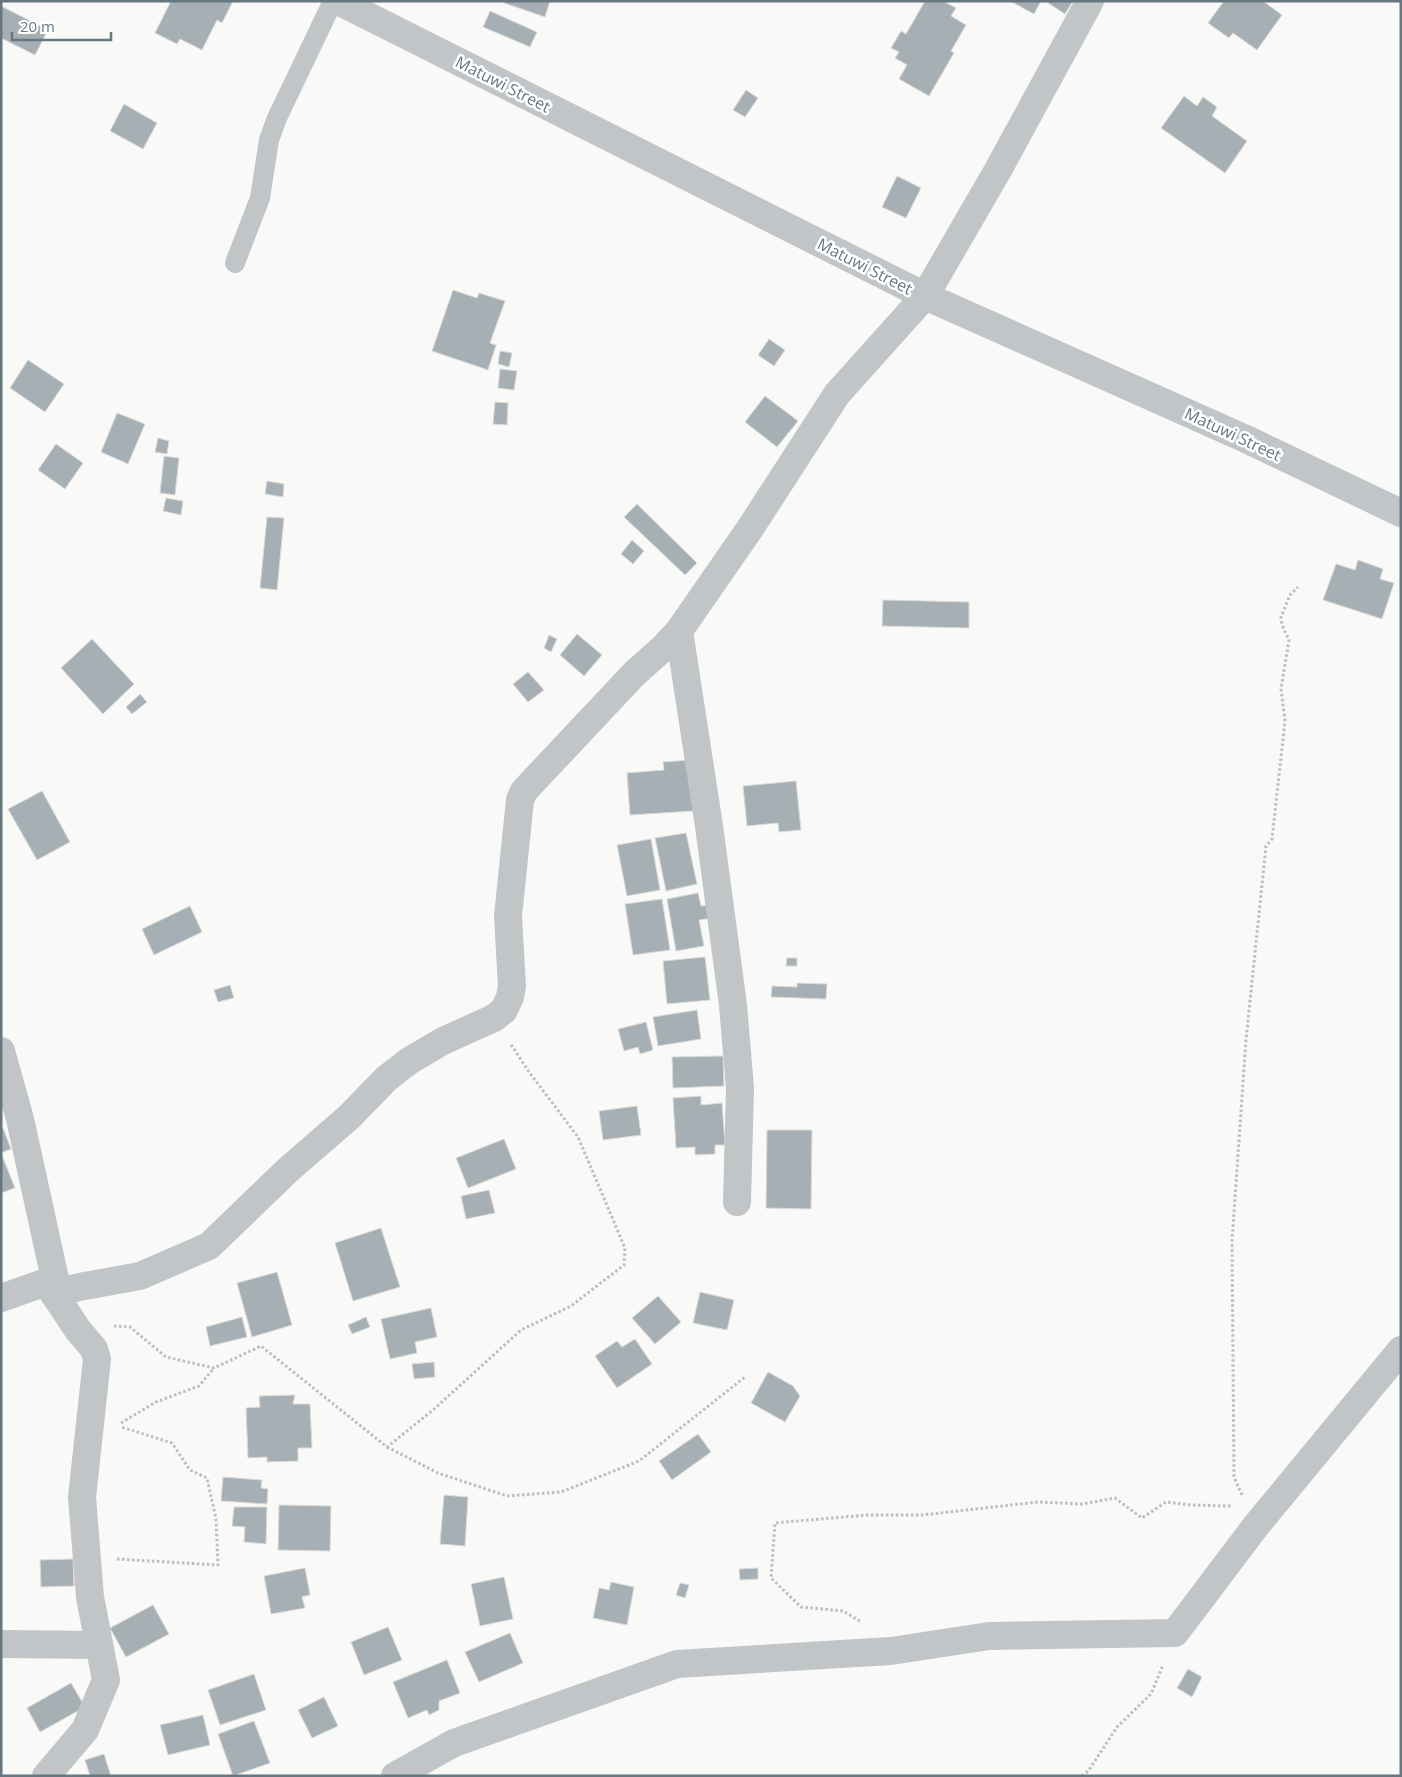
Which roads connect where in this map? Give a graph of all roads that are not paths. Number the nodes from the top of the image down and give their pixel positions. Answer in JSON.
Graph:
{"nodes":[{"id":1,"x":333,"y":1,"type":"edge"},
{"id":2,"x":338,"y":1,"type":"edge"},
{"id":3,"x":1090,"y":1,"type":"edge"},
{"id":4,"x":235,"y":263,"type":"dead end"},
{"id":5,"x":925,"y":296,"type":"junction"},
{"id":6,"x":1401,"y":512,"type":"edge"},
{"id":7,"x":679,"y":630,"type":"junction"},
{"id":8,"x":1,"y":1051,"type":"edge"},
{"id":9,"x":737,"y":1202,"type":"dead end"},
{"id":10,"x":54,"y":1287,"type":"junction"},
{"id":11,"x":1,"y":1298,"type":"edge"},
{"id":12,"x":1401,"y":1350,"type":"edge"},
{"id":13,"x":1,"y":1644,"type":"edge"},
{"id":14,"x":98,"y":1644,"type":"junction"},
{"id":15,"x":46,"y":1776,"type":"edge"},
{"id":16,"x":395,"y":1776,"type":"edge"}],
"edges":[{"from":1,"to":4,"type":"lane"},
{"from":2,"to":5,"type":"street","name":"Matuwi Street"},
{"from":3,"to":5,"type":"street"},
{"from":5,"to":6,"type":"street","name":"Matuwi Street"},
{"from":5,"to":7,"type":"street"},
{"from":7,"to":9,"type":"street"},
{"from":7,"to":10,"type":"street"},
{"from":8,"to":10,"type":"street"},
{"from":10,"to":11,"type":"street"},
{"from":10,"to":14,"type":"street"},
{"from":12,"to":16,"type":"street"},
{"from":13,"to":14,"type":"street"},
{"from":14,"to":15,"type":"street"}]}
